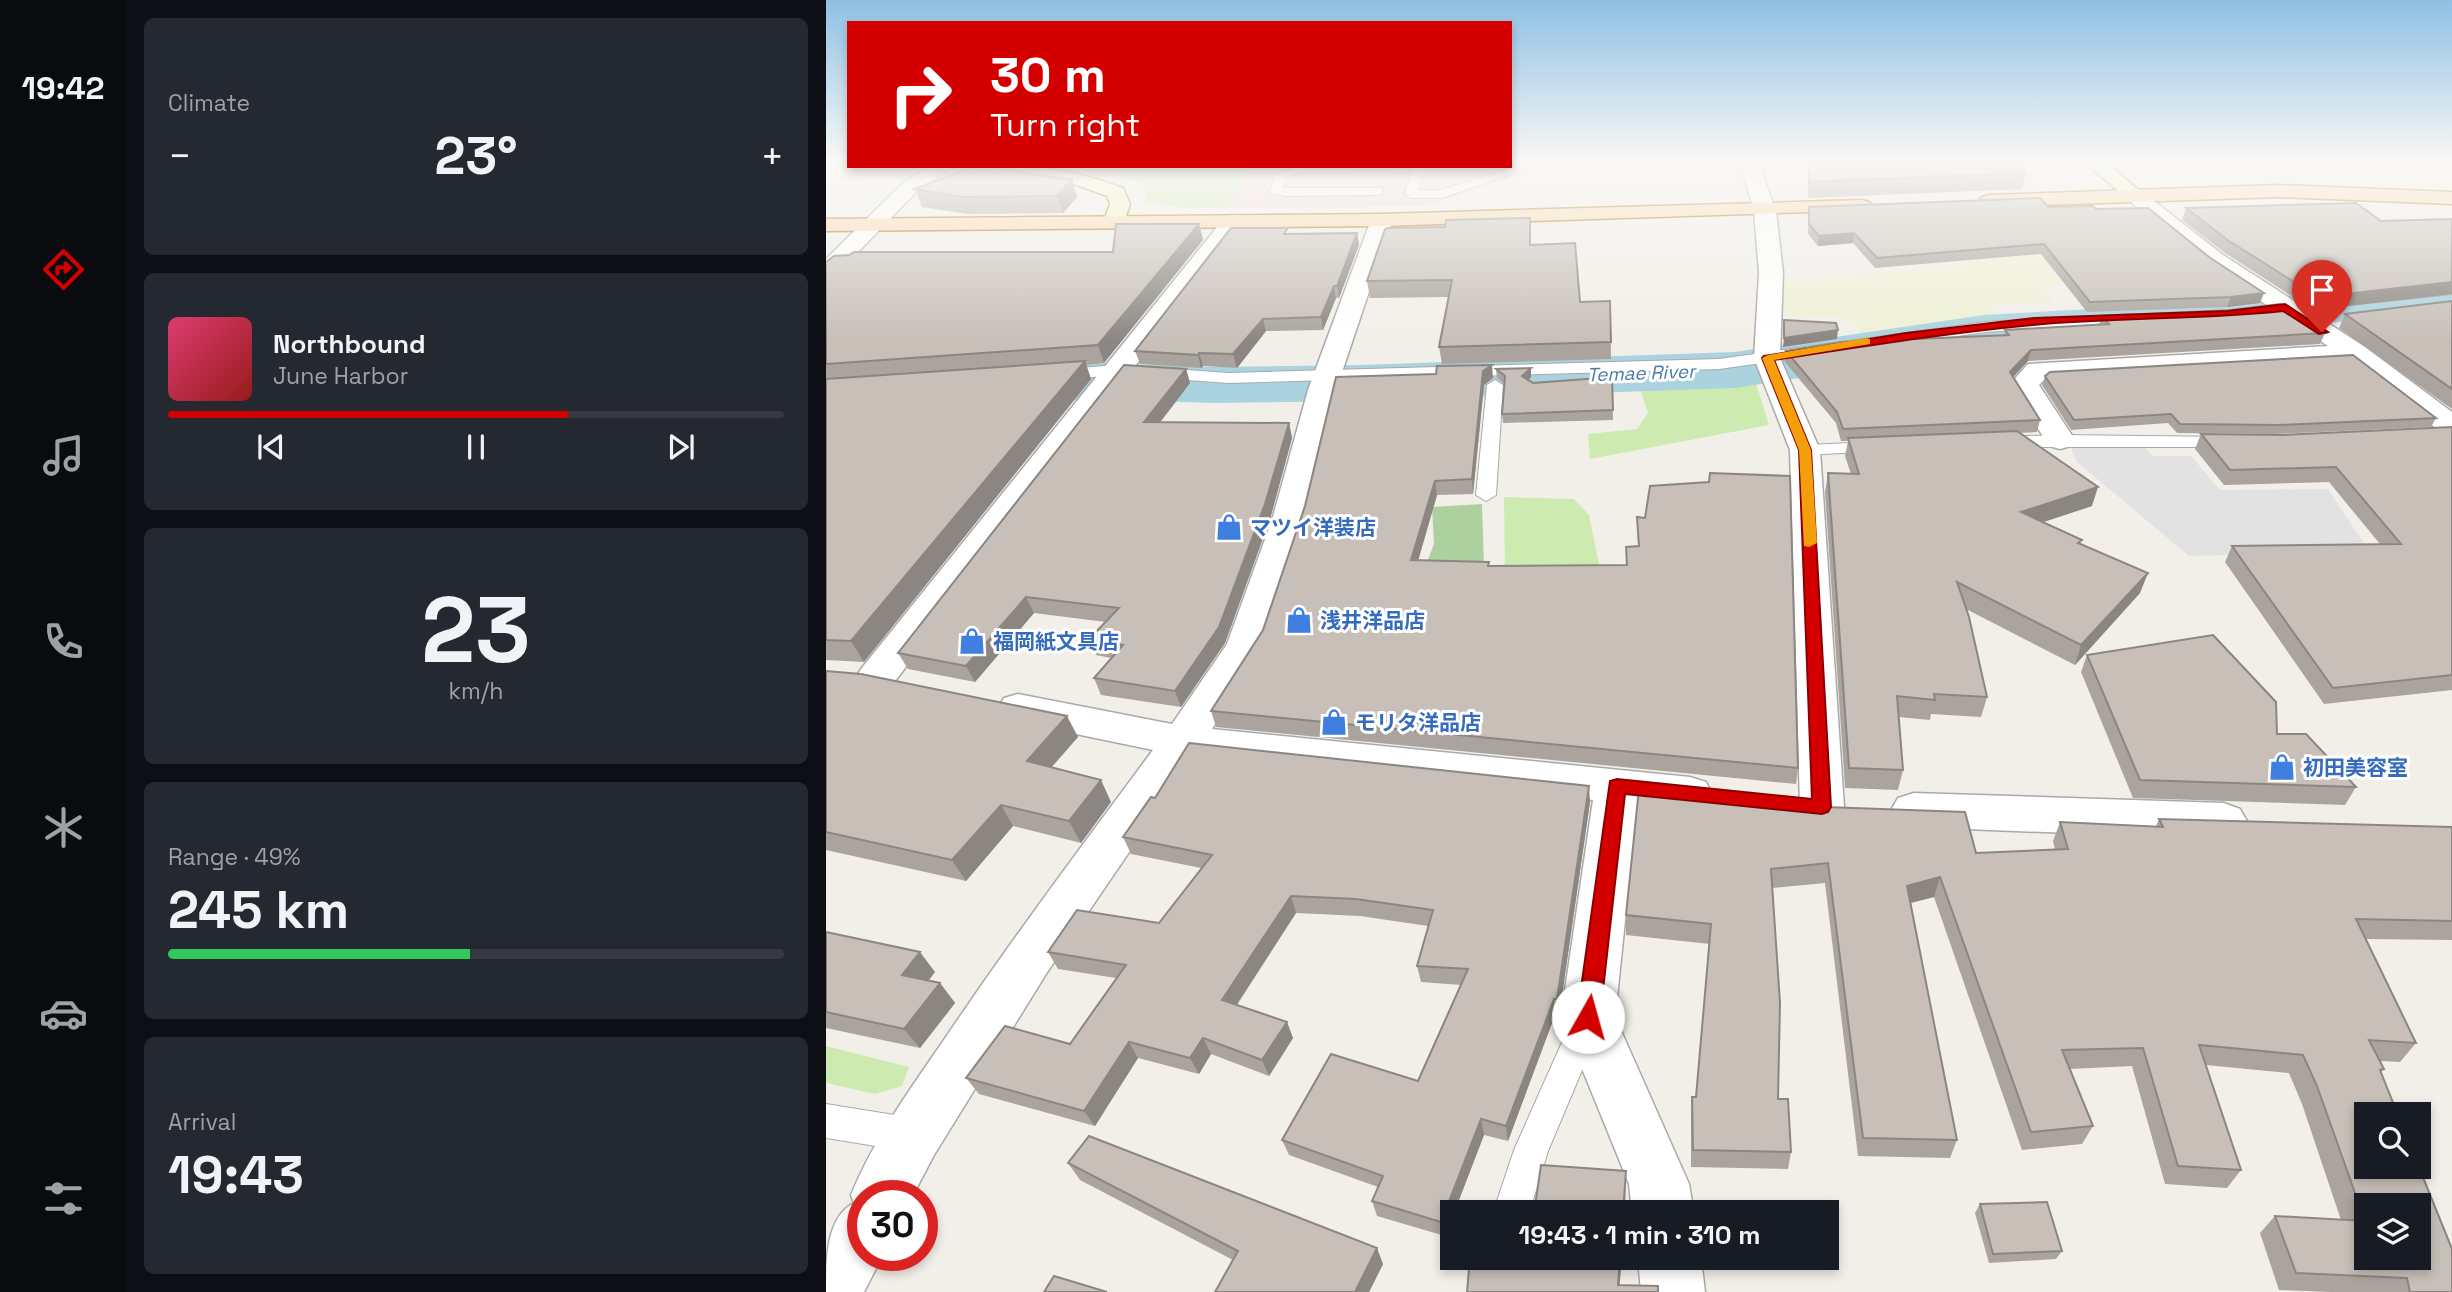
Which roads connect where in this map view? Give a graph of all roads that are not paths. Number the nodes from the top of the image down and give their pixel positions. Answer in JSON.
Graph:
{"nodes":[{"id":1,"x":875,"y":222,"type":"edge"},
{"id":2,"x":1156,"y":222,"type":"edge"},
{"id":3,"x":1233,"y":222,"type":"edge"},
{"id":4,"x":1381,"y":222,"type":"edge"},
{"id":5,"x":1766,"y":222,"type":"edge"},
{"id":6,"x":2168,"y":222,"type":"edge"},
{"id":7,"x":1114,"y":223,"type":"joint"},
{"id":8,"x":826,"y":225,"type":"edge"},
{"id":9,"x":874,"y":225,"type":"junction"},
{"id":10,"x":826,"y":272,"type":"edge"},
{"id":11,"x":2284,"y":313,"type":"junction"},
{"id":12,"x":2345,"y":316,"type":"edge"},
{"id":13,"x":2149,"y":318,"type":"edge"},
{"id":14,"x":2356,"y":353,"type":"junction"},
{"id":15,"x":1769,"y":364,"type":"junction"},
{"id":16,"x":1037,"y":376,"type":"edge"},
{"id":17,"x":1110,"y":378,"type":"junction"},
{"id":18,"x":1326,"y":382,"type":"junction"},
{"id":19,"x":1495,"y":385,"type":"junction"},
{"id":20,"x":2447,"y":431,"type":"edge"},
{"id":21,"x":2060,"y":440,"type":"junction"},
{"id":22,"x":2246,"y":442,"type":"edge"},
{"id":23,"x":1979,"y":443,"type":"edge"},
{"id":24,"x":1899,"y":446,"type":"edge"},
{"id":25,"x":1805,"y":450,"type":"junction"},
{"id":26,"x":1486,"y":495,"type":"dead end"},
{"id":27,"x":876,"y":681,"type":"edge"},
{"id":28,"x":982,"y":701,"type":"edge"},
{"id":29,"x":1183,"y":741,"type":"junction"},
{"id":30,"x":1617,"y":786,"type":"junction"},
{"id":31,"x":1726,"y":797,"type":"edge"},
{"id":32,"x":2260,"y":822,"type":"edge"},
{"id":33,"x":1588,"y":1017,"type":"junction"},
{"id":34,"x":826,"y":1121,"type":"edge"},
{"id":35,"x":913,"y":1135,"type":"junction"},
{"id":36,"x":889,"y":1180,"type":"edge"},
{"id":37,"x":1515,"y":1200,"type":"edge"},
{"id":38,"x":1661,"y":1200,"type":"edge"},
{"id":39,"x":847,"y":1260,"type":"edge"},
{"id":40,"x":1670,"y":1270,"type":"edge"},
{"id":41,"x":830,"y":1292,"type":"edge"},
{"id":42,"x":1673,"y":1292,"type":"edge"}],
"edges":[{"from":1,"to":9,"type":"street"},
{"from":2,"to":7,"type":"main road"},
{"from":3,"to":17,"type":"street"},
{"from":4,"to":18,"type":"street"},
{"from":5,"to":15,"type":"street"},
{"from":6,"to":11,"type":"street"},
{"from":7,"to":9,"type":"main road"},
{"from":8,"to":9,"type":"main road"},
{"from":9,"to":10,"type":"street"},
{"from":11,"to":12,"type":"street"},
{"from":11,"to":14,"type":"street"},
{"from":13,"to":15,"type":"lane"},
{"from":14,"to":20,"type":"street"},
{"from":14,"to":21,"type":"street"},
{"from":15,"to":18,"type":"lane"},
{"from":15,"to":19,"type":"lane"},
{"from":15,"to":25,"type":"street"},
{"from":16,"to":17,"type":"lane"},
{"from":17,"to":18,"type":"lane"},
{"from":17,"to":27,"type":"street"},
{"from":18,"to":19,"type":"lane"},
{"from":18,"to":29,"type":"street"},
{"from":19,"to":26,"type":"lane"},
{"from":21,"to":22,"type":"lane"},
{"from":21,"to":23,"type":"lane"},
{"from":24,"to":25,"type":"lane"},
{"from":25,"to":32,"type":"street"},
{"from":28,"to":29,"type":"street"},
{"from":29,"to":30,"type":"street"},
{"from":29,"to":35,"type":"street"},
{"from":30,"to":31,"type":"street"},
{"from":30,"to":33,"type":"street"},
{"from":33,"to":37,"type":"lane"},
{"from":33,"to":38,"type":"street"},
{"from":34,"to":35,"type":"lane"},
{"from":35,"to":36,"type":"street"},
{"from":39,"to":41,"type":"street"},
{"from":40,"to":42,"type":"street"}]}
